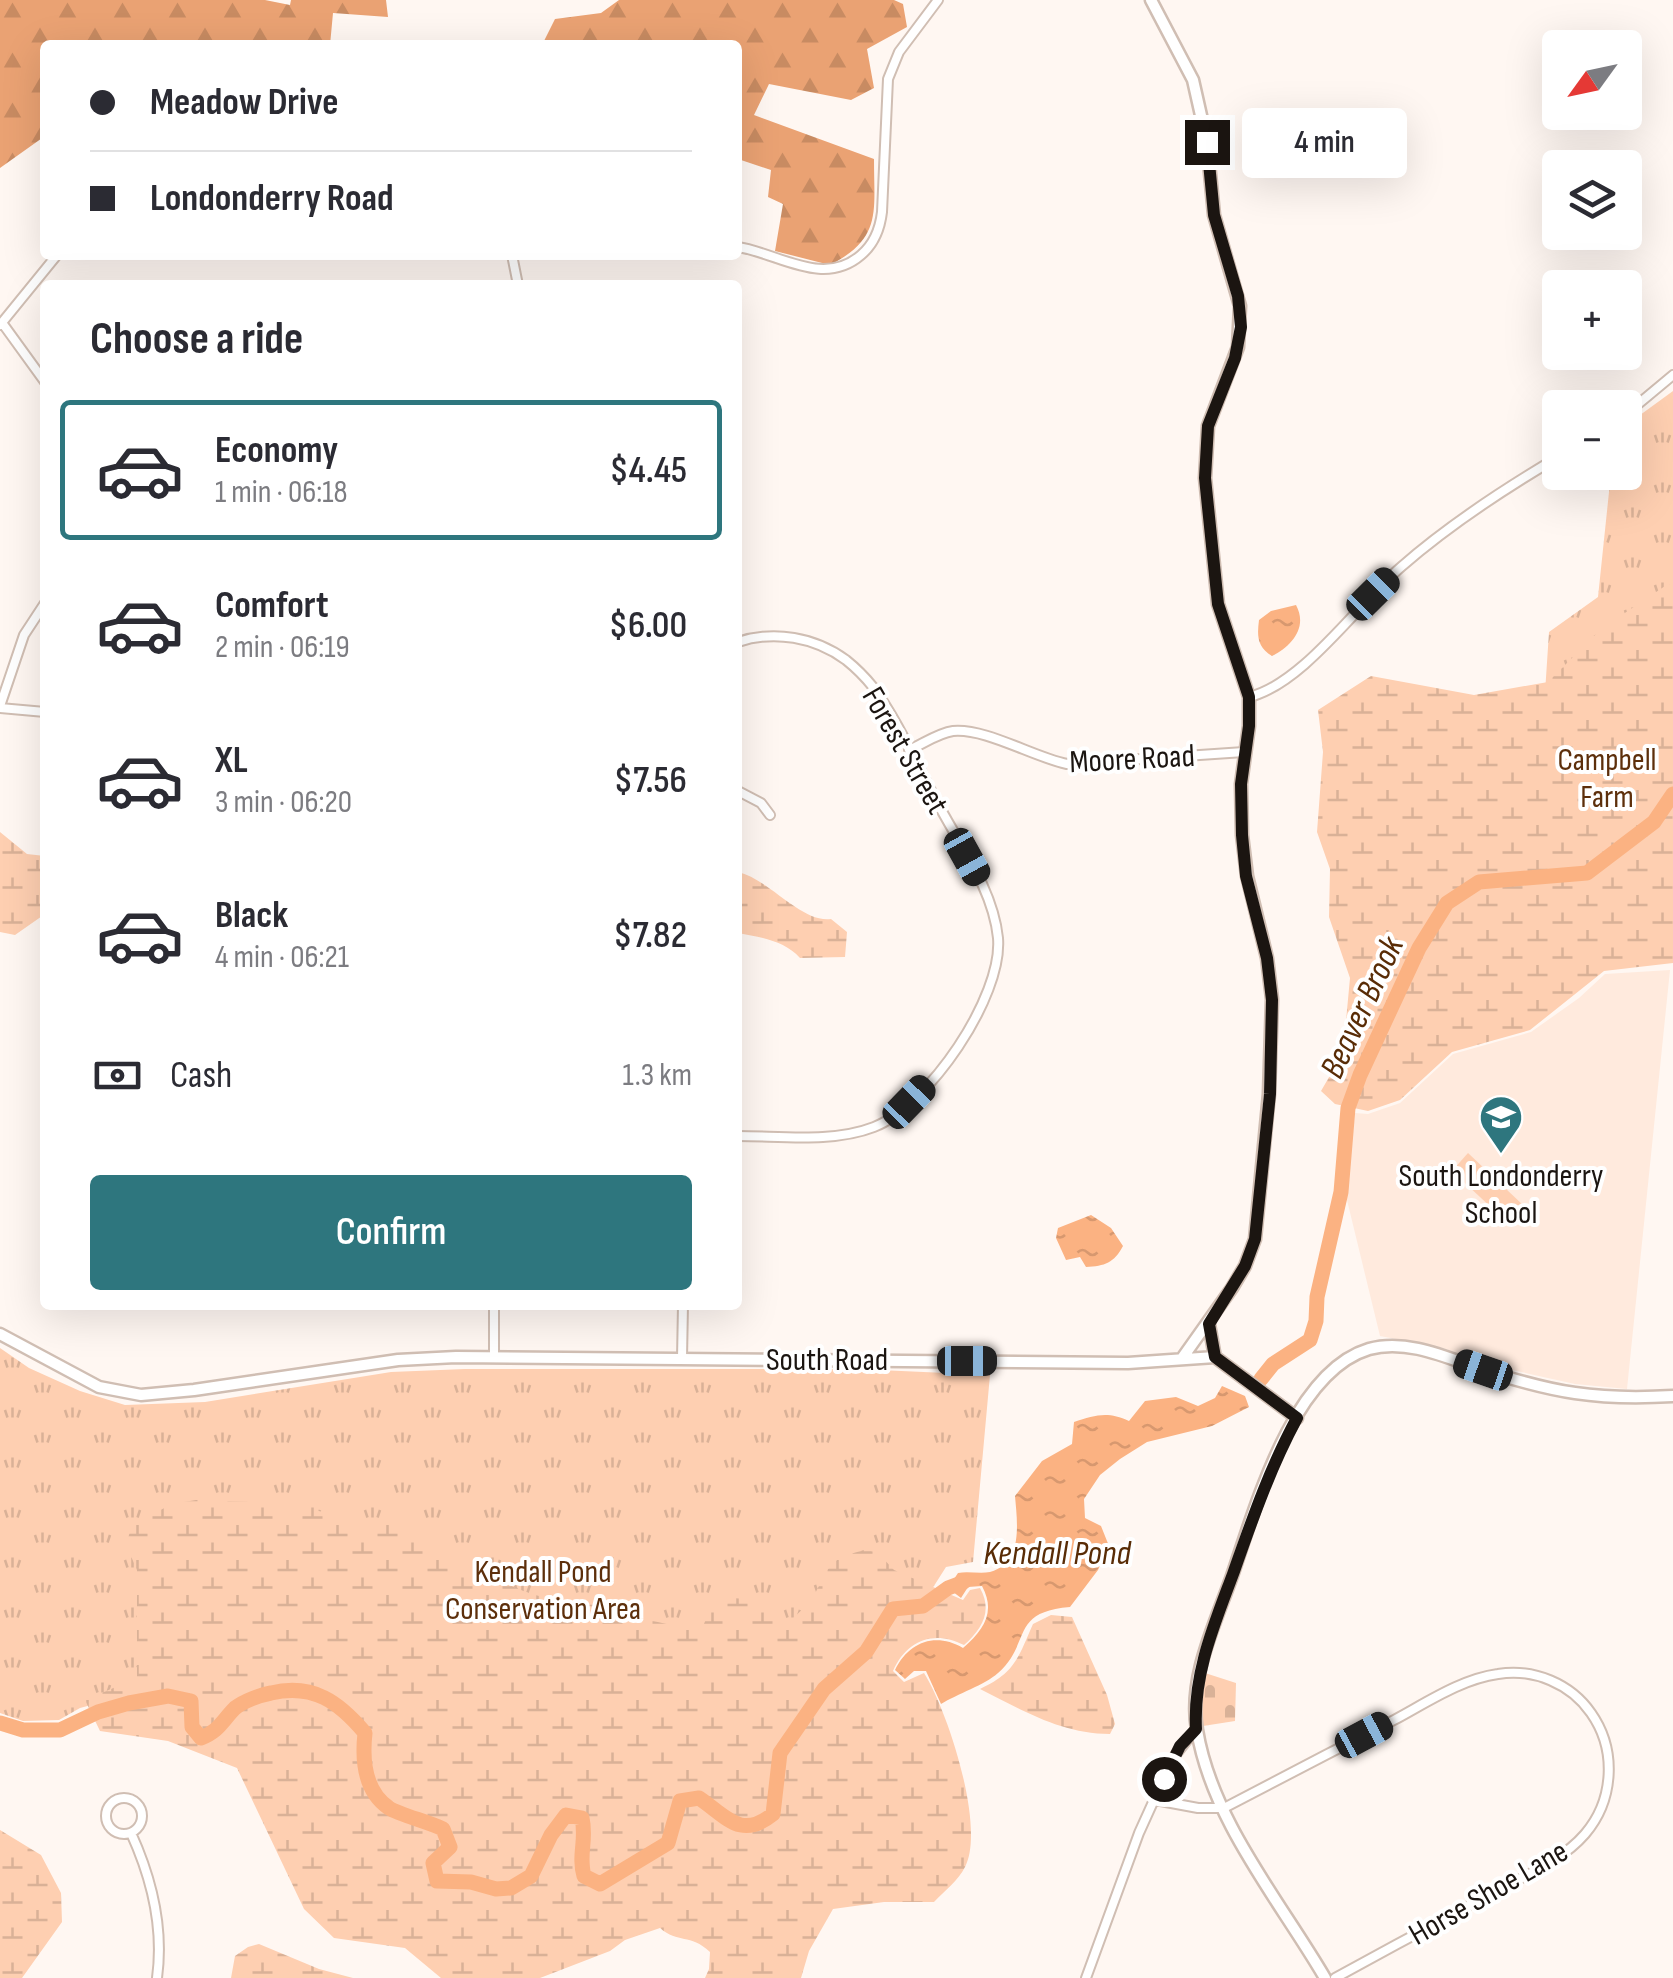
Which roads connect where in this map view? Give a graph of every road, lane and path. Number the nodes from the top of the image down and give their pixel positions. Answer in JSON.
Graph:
{"nodes":[{"id":1,"x":938,"y":0,"type":"edge"},
{"id":2,"x":1151,"y":0,"type":"edge"},
{"id":3,"x":742,"y":247,"type":"edge"},
{"id":4,"x":53,"y":260,"type":"edge"},
{"id":5,"x":1,"y":324,"type":"edge"},
{"id":6,"x":40,"y":375,"type":"edge"},
{"id":7,"x":1673,"y":376,"type":"edge"},
{"id":8,"x":1642,"y":401,"type":"edge"},
{"id":9,"x":1542,"y":467,"type":"edge"},
{"id":10,"x":40,"y":611,"type":"edge"},
{"id":11,"x":742,"y":641,"type":"edge"},
{"id":12,"x":1249,"y":697,"type":"junction"},
{"id":13,"x":0,"y":707,"type":"edge"},
{"id":14,"x":40,"y":711,"type":"edge"},
{"id":15,"x":909,"y":750,"type":"junction"},
{"id":16,"x":1244,"y":752,"type":"junction"},
{"id":17,"x":742,"y":793,"type":"edge"},
{"id":18,"x":770,"y":815,"type":"dead end"},
{"id":19,"x":742,"y":1136,"type":"edge"},
{"id":20,"x":494,"y":1310,"type":"edge"},
{"id":21,"x":683,"y":1310,"type":"edge"},
{"id":22,"x":1209,"y":1324,"type":"junction"},
{"id":23,"x":0,"y":1334,"type":"edge"},
{"id":24,"x":494,"y":1357,"type":"junction"},
{"id":25,"x":1183,"y":1357,"type":"junction"},
{"id":26,"x":1215,"y":1357,"type":"junction"},
{"id":27,"x":682,"y":1358,"type":"junction"},
{"id":28,"x":1673,"y":1396,"type":"edge"},
{"id":29,"x":1297,"y":1418,"type":"junction"},
{"id":30,"x":1196,"y":1729,"type":"junction"},
{"id":31,"x":1155,"y":1800,"type":"junction"},
{"id":32,"x":1224,"y":1808,"type":"junction"},
{"id":33,"x":130,"y":1833,"type":"junction"},
{"id":34,"x":157,"y":1978,"type":"edge"},
{"id":35,"x":1086,"y":1978,"type":"edge"},
{"id":36,"x":1325,"y":1978,"type":"edge"},
{"id":37,"x":1335,"y":1978,"type":"edge"}],
"edges":[{"from":1,"to":3,"type":"street"},
{"from":2,"to":12,"type":"street"},
{"from":4,"to":5,"type":"street"},
{"from":5,"to":6,"type":"street"},
{"from":7,"to":8,"type":"street"},
{"from":9,"to":12,"type":"street"},
{"from":10,"to":13,"type":"street"},
{"from":11,"to":15,"type":"street","name":"Forest Street"},
{"from":12,"to":16,"type":"street"},
{"from":13,"to":14,"type":"street"},
{"from":15,"to":16,"type":"street","name":"Moore Road"},
{"from":15,"to":19,"type":"street","name":"Forest Street"},
{"from":16,"to":22,"type":"street"},
{"from":17,"to":18,"type":"street"},
{"from":20,"to":24,"type":"street"},
{"from":21,"to":27,"type":"street"},
{"from":22,"to":25,"type":"street"},
{"from":22,"to":26,"type":"street"},
{"from":23,"to":24,"type":"street","name":"South Road"},
{"from":24,"to":27,"type":"street","name":"South Road"},
{"from":25,"to":26,"type":"street","name":"South Road"},
{"from":25,"to":27,"type":"street","name":"South Road"},
{"from":26,"to":29,"type":"street"},
{"from":28,"to":29,"type":"street"},
{"from":29,"to":30,"type":"street"},
{"from":30,"to":31,"type":"street"},
{"from":30,"to":32,"type":"street"},
{"from":31,"to":32,"type":"street"},
{"from":31,"to":35,"type":"street"},
{"from":32,"to":36,"type":"street"},
{"from":32,"to":37,"type":"street","name":"Horse Shoe Lane"},
{"from":33,"to":33,"type":"street"},
{"from":33,"to":34,"type":"street"}]}
